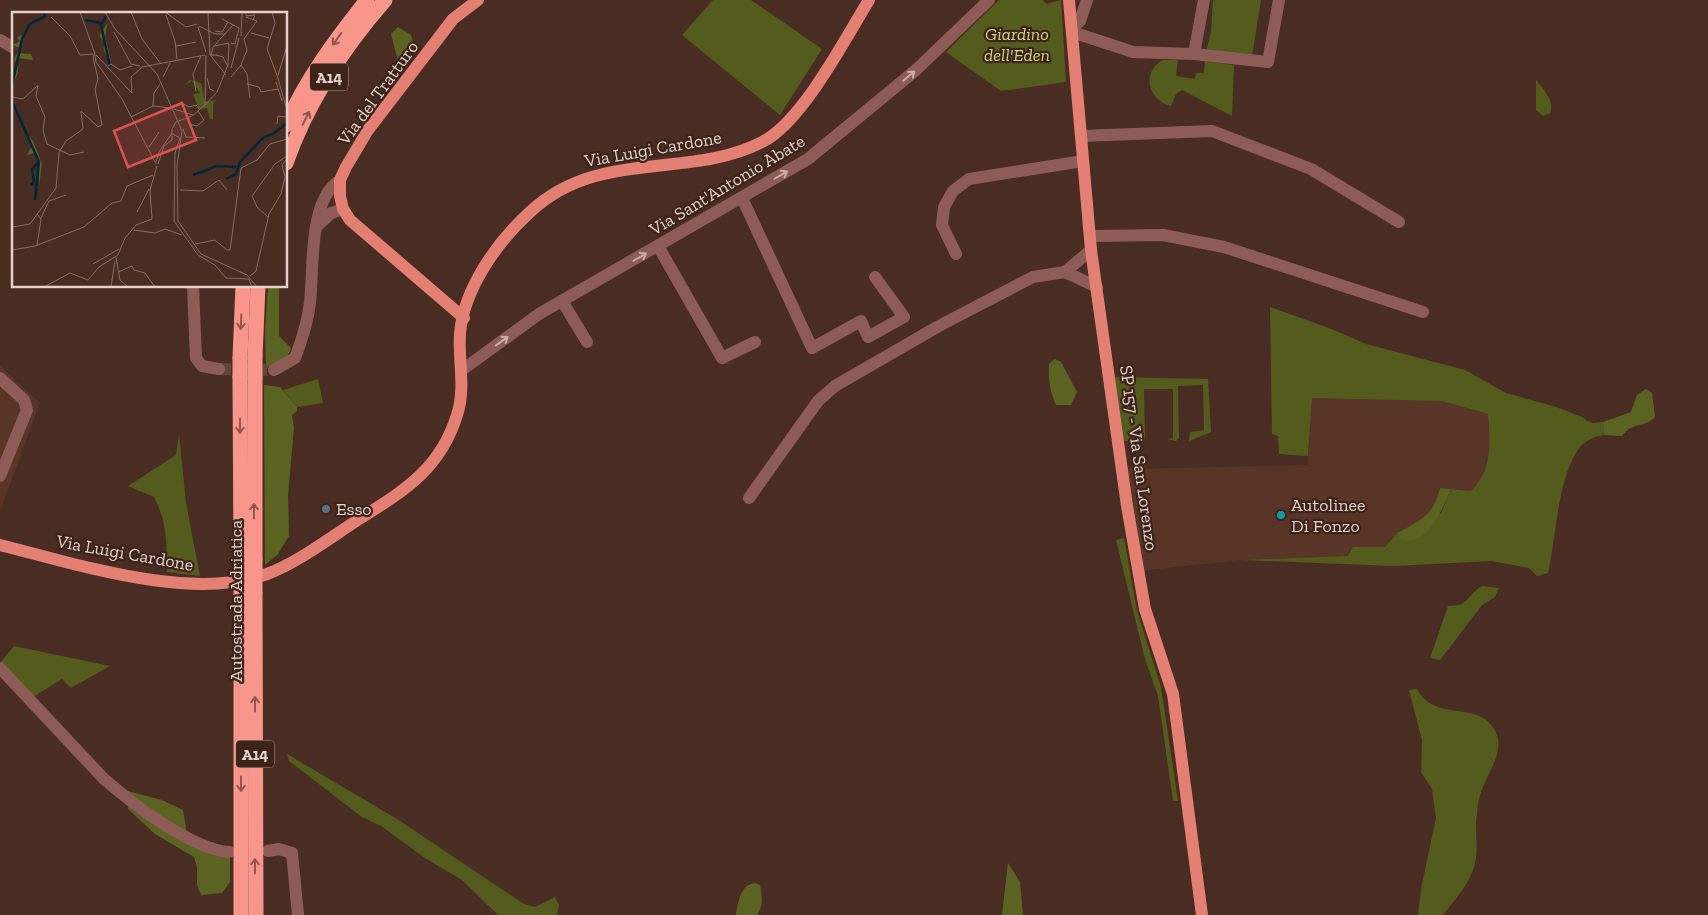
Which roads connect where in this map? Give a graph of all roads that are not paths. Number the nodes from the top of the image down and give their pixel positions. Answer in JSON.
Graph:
{"nodes":[{"id":1,"x":367,"y":0,"type":"edge"},
{"id":2,"x":384,"y":0,"type":"edge"},
{"id":3,"x":478,"y":0,"type":"edge"},
{"id":4,"x":869,"y":0,"type":"edge"},
{"id":5,"x":988,"y":0,"type":"edge"},
{"id":6,"x":1070,"y":0,"type":"edge"},
{"id":7,"x":1087,"y":0,"type":"edge"},
{"id":8,"x":1204,"y":0,"type":"edge"},
{"id":9,"x":1279,"y":0,"type":"edge"},
{"id":10,"x":1072,"y":30,"type":"junction"},
{"id":11,"x":0,"y":40,"type":"edge"},
{"id":12,"x":12,"y":47,"type":"edge"},
{"id":13,"x":1194,"y":54,"type":"junction"},
{"id":14,"x":288,"y":122,"type":"edge"},
{"id":15,"x":1081,"y":136,"type":"junction"},
{"id":16,"x":288,"y":158,"type":"edge"},
{"id":17,"x":1083,"y":161,"type":"junction"},
{"id":18,"x":340,"y":180,"type":"junction"},
{"id":19,"x":742,"y":198,"type":"junction"},
{"id":20,"x":343,"y":209,"type":"junction"},
{"id":21,"x":1399,"y":222,"type":"dead end"},
{"id":22,"x":316,"y":228,"type":"junction"},
{"id":23,"x":1091,"y":236,"type":"junction"},
{"id":24,"x":658,"y":246,"type":"junction"},
{"id":25,"x":1092,"y":250,"type":"junction"},
{"id":26,"x":956,"y":254,"type":"dead end"},
{"id":27,"x":1066,"y":272,"type":"junction"},
{"id":28,"x":875,"y":277,"type":"dead end"},
{"id":29,"x":1097,"y":287,"type":"junction"},
{"id":30,"x":193,"y":288,"type":"edge"},
{"id":31,"x":243,"y":288,"type":"edge"},
{"id":32,"x":258,"y":288,"type":"edge"},
{"id":33,"x":562,"y":301,"type":"junction"},
{"id":34,"x":1423,"y":312,"type":"dead end"},
{"id":35,"x":464,"y":318,"type":"junction"},
{"id":36,"x":587,"y":342,"type":"dead end"},
{"id":37,"x":756,"y":342,"type":"dead end"},
{"id":38,"x":248,"y":358,"type":"junction"},
{"id":39,"x":219,"y":369,"type":"tunnel mouth"},
{"id":40,"x":274,"y":370,"type":"tunnel mouth"},
{"id":41,"x":462,"y":370,"type":"junction"},
{"id":42,"x":0,"y":378,"type":"edge"},
{"id":43,"x":0,"y":476,"type":"edge"},
{"id":44,"x":749,"y":498,"type":"dead end"},
{"id":45,"x":0,"y":545,"type":"edge"},
{"id":46,"x":248,"y":594,"type":"junction"},
{"id":47,"x":0,"y":668,"type":"edge"},
{"id":48,"x":268,"y":851,"type":"dead end"},
{"id":49,"x":229,"y":852,"type":"dead end"},
{"id":50,"x":241,"y":915,"type":"edge"},
{"id":51,"x":256,"y":915,"type":"edge"},
{"id":52,"x":298,"y":915,"type":"edge"},
{"id":53,"x":1202,"y":915,"type":"edge"}],
"edges":[{"from":1,"to":14,"type":"highway","number":"A14","one_way":true},
{"from":16,"to":2,"type":"highway","number":"A14","one_way":true},
{"from":3,"to":18,"type":"main road","name":"Via del Tratturo"},
{"from":4,"to":35,"type":"main road","name":"Via Luigi Cardone"},
{"from":19,"to":5,"type":"street","name":"Via Sant'Antonio Abate","one_way":true},
{"from":6,"to":10,"type":"main road","name":"SP 157 - Via San Lorenzo"},
{"from":7,"to":10,"type":"street"},
{"from":8,"to":13,"type":"street"},
{"from":9,"to":13,"type":"street"},
{"from":10,"to":13,"type":"street"},
{"from":10,"to":15,"type":"main road","name":"SP 157 - Via San Lorenzo"},
{"from":11,"to":12,"type":"street"},
{"from":15,"to":17,"type":"main road","name":"SP 157 - Via San Lorenzo"},
{"from":15,"to":21,"type":"street"},
{"from":17,"to":23,"type":"main road","name":"SP 157 - Via San Lorenzo"},
{"from":17,"to":26,"type":"street"},
{"from":18,"to":20,"type":"main road"},
{"from":18,"to":22,"type":"street"},
{"from":19,"to":24,"type":"street","name":"Via Sant'Antonio Abate"},
{"from":19,"to":28,"type":"street"},
{"from":20,"to":22,"type":"street"},
{"from":20,"to":35,"type":"main road"},
{"from":22,"to":40,"type":"street"},
{"from":23,"to":25,"type":"main road","name":"SP 157 - Via San Lorenzo"},
{"from":23,"to":34,"type":"street"},
{"from":33,"to":24,"type":"street","name":"Via Sant'Antonio Abate","one_way":true},
{"from":24,"to":37,"type":"street"},
{"from":25,"to":27,"type":"street"},
{"from":25,"to":29,"type":"main road","name":"SP 157 - Via San Lorenzo"},
{"from":27,"to":29,"type":"street"},
{"from":27,"to":44,"type":"street"},
{"from":29,"to":53,"type":"main road","name":"SP 157 - Via San Lorenzo"},
{"from":30,"to":39,"type":"street"},
{"from":31,"to":38,"type":"highway","name":"Autostrada Adriatica","number":"A14","one_way":true},
{"from":32,"to":38,"type":"highway","name":"Autostrada Adriatica","number":"A14"},
{"from":33,"to":36,"type":"street"},
{"from":41,"to":33,"type":"street","name":"Via Sant'Antonio Abate","one_way":true},
{"from":35,"to":41,"type":"main road","name":"Via Luigi Cardone"},
{"from":38,"to":46,"type":"highway","name":"Autostrada Adriatica","number":"A14","bridge":true},
{"from":41,"to":45,"type":"main road","name":"Via Luigi Cardone"},
{"from":42,"to":43,"type":"street"},
{"from":46,"to":50,"type":"highway","name":"Autostrada Adriatica","number":"A14","one_way":true},
{"from":51,"to":46,"type":"highway","name":"Autostrada Adriatica","number":"A14","one_way":true},
{"from":47,"to":49,"type":"street"},
{"from":48,"to":52,"type":"street"}]}
